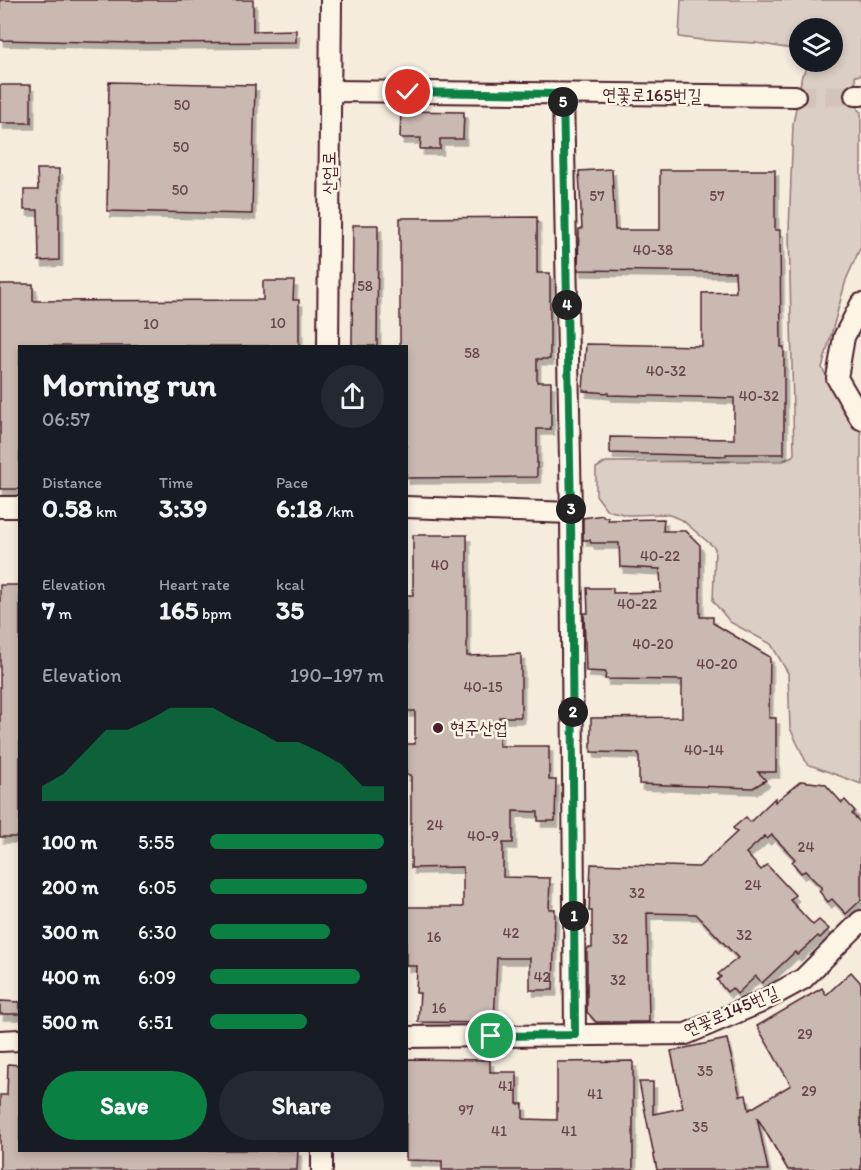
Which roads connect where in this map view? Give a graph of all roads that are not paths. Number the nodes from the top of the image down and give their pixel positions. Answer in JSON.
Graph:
{"nodes":[{"id":1,"x":330,"y":0,"type":"edge"},
{"id":2,"x":330,"y":91,"type":"junction"},
{"id":3,"x":563,"y":94,"type":"junction"},
{"id":4,"x":795,"y":96,"type":"tunnel mouth"},
{"id":5,"x":861,"y":304,"type":"edge"},
{"id":6,"x":328,"y":345,"type":"edge"},
{"id":7,"x":861,"y":419,"type":"edge"},
{"id":8,"x":0,"y":507,"type":"edge"},
{"id":9,"x":18,"y":507,"type":"edge"},
{"id":10,"x":408,"y":507,"type":"edge"},
{"id":11,"x":571,"y":513,"type":"junction"},
{"id":12,"x":861,"y":921,"type":"edge"},
{"id":13,"x":575,"y":1035,"type":"junction"},
{"id":14,"x":408,"y":1037,"type":"edge"},
{"id":15,"x":18,"y":1040,"type":"edge"},
{"id":16,"x":0,"y":1041,"type":"edge"},
{"id":17,"x":322,"y":1152,"type":"edge"},
{"id":18,"x":322,"y":1170,"type":"edge"}],
"edges":[{"from":1,"to":2,"type":"street","name":"산업로"},
{"from":2,"to":3,"type":"street","name":"연꽃로165번길"},
{"from":2,"to":6,"type":"street","name":"산업로"},
{"from":3,"to":4,"type":"street","name":"연꽃로165번길"},
{"from":3,"to":11,"type":"street"},
{"from":5,"to":7,"type":"street"},
{"from":8,"to":9,"type":"street"},
{"from":10,"to":11,"type":"street"},
{"from":11,"to":13,"type":"street"},
{"from":12,"to":13,"type":"street","name":"연꽃로145번길"},
{"from":13,"to":14,"type":"street","name":"연꽃로145번길"},
{"from":15,"to":16,"type":"street"},
{"from":17,"to":18,"type":"street"}]}
